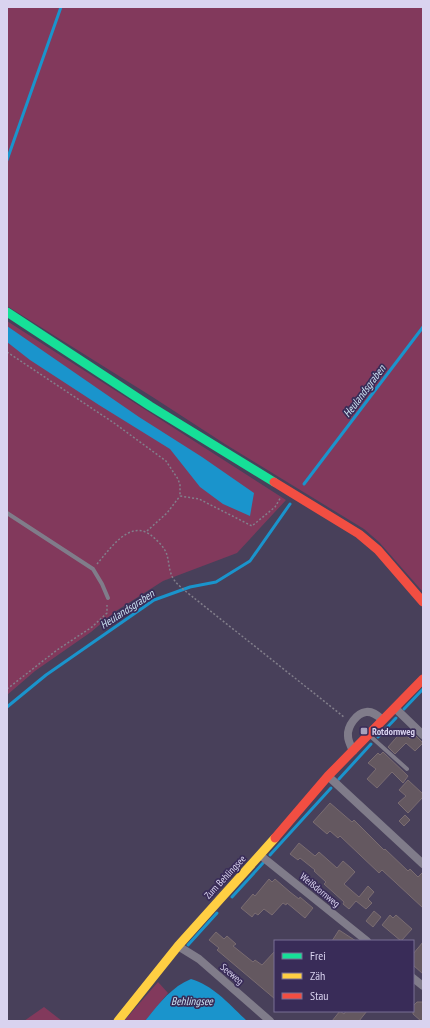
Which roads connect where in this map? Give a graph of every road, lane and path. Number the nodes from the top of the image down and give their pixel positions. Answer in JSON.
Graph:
{"nodes":[{"id":1,"x":7,"y":312,"type":"edge"},
{"id":2,"x":7,"y":352,"type":"edge"},
{"id":3,"x":287,"y":489,"type":"junction"},
{"id":4,"x":180,"y":496,"type":"junction"},
{"id":5,"x":7,"y":513,"type":"edge"},
{"id":6,"x":146,"y":531,"type":"junction"},
{"id":7,"x":93,"y":569,"type":"junction"},
{"id":8,"x":108,"y":598,"type":"joint"},
{"id":9,"x":423,"y":602,"type":"edge"},
{"id":10,"x":423,"y":679,"type":"edge"},
{"id":11,"x":7,"y":689,"type":"edge"},
{"id":12,"x":395,"y":708,"type":"junction"},
{"id":13,"x":383,"y":720,"type":"junction"},
{"id":14,"x":352,"y":723,"type":"junction"},
{"id":15,"x":369,"y":735,"type":"junction"},
{"id":16,"x":423,"y":735,"type":"edge"},
{"id":17,"x":353,"y":751,"type":"junction"},
{"id":18,"x":407,"y":769,"type":"dead end"},
{"id":19,"x":328,"y":776,"type":"junction"},
{"id":20,"x":260,"y":855,"type":"junction"},
{"id":21,"x":423,"y":864,"type":"edge"},
{"id":22,"x":366,"y":940,"type":"edge"},
{"id":23,"x":178,"y":946,"type":"junction"},
{"id":24,"x":414,"y":979,"type":"edge"},
{"id":25,"x":423,"y":986,"type":"edge"},
{"id":26,"x":118,"y":1021,"type":"edge"},
{"id":27,"x":270,"y":1021,"type":"edge"}],
"edges":[{"from":1,"to":3,"type":"street"},
{"from":2,"to":4,"type":"path"},
{"from":3,"to":4,"type":"path"},
{"from":3,"to":9,"type":"street"},
{"from":4,"to":6,"type":"path"},
{"from":5,"to":7,"type":"lane"},
{"from":6,"to":7,"type":"path"},
{"from":6,"to":14,"type":"path"},
{"from":7,"to":8,"type":"lane"},
{"from":8,"to":11,"type":"path"},
{"from":10,"to":12,"type":"street","name":"Zum Behlingsee"},
{"from":12,"to":13,"type":"street","name":"Zum Behlingsee"},
{"from":12,"to":16,"type":"street"},
{"from":13,"to":14,"type":"street"},
{"from":13,"to":15,"type":"street","name":"Zum Behlingsee"},
{"from":14,"to":17,"type":"street"},
{"from":15,"to":17,"type":"street","name":"Zum Behlingsee"},
{"from":15,"to":18,"type":"lane"},
{"from":17,"to":19,"type":"street","name":"Zum Behlingsee"},
{"from":19,"to":20,"type":"street","name":"Zum Behlingsee"},
{"from":19,"to":21,"type":"street"},
{"from":20,"to":22,"type":"street","name":"Weißdornweg"},
{"from":20,"to":23,"type":"street","name":"Zum Behlingsee"},
{"from":23,"to":26,"type":"street","name":"Zum Behlingsee"},
{"from":23,"to":27,"type":"street","name":"Seeweg"},
{"from":24,"to":25,"type":"street"}]}
